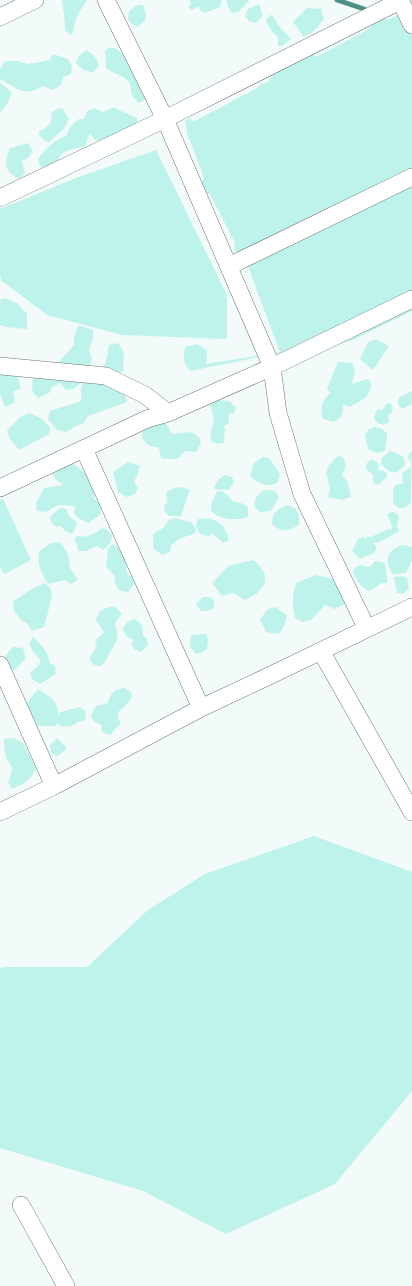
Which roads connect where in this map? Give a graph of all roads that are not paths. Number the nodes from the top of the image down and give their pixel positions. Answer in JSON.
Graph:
{"nodes":[{"id":1,"x":35,"y":0,"type":"edge"},
{"id":2,"x":106,"y":0,"type":"edge"},
{"id":3,"x":401,"y":0,"type":"edge"},
{"id":4,"x":0,"y":17,"type":"edge"},
{"id":5,"x":412,"y":25,"type":"edge"},
{"id":6,"x":165,"y":119,"type":"junction"},
{"id":7,"x":412,"y":177,"type":"edge"},
{"id":8,"x":0,"y":198,"type":"edge"},
{"id":9,"x":229,"y":266,"type":"junction"},
{"id":10,"x":412,"y":299,"type":"edge"},
{"id":11,"x":0,"y":366,"type":"edge"},
{"id":12,"x":272,"y":367,"type":"junction"},
{"id":13,"x":168,"y":413,"type":"junction"},
{"id":14,"x":84,"y":449,"type":"junction"},
{"id":15,"x":0,"y":488,"type":"edge"},
{"id":16,"x":412,"y":606,"type":"edge"},
{"id":17,"x":367,"y":629,"type":"junction"},
{"id":18,"x":321,"y":651,"type":"junction"},
{"id":19,"x":0,"y":665,"type":"edge"},
{"id":20,"x":201,"y":708,"type":"junction"},
{"id":21,"x":54,"y":786,"type":"junction"},
{"id":22,"x":0,"y":812,"type":"edge"},
{"id":23,"x":412,"y":812,"type":"edge"},
{"id":24,"x":21,"y":1205,"type":"dead end"},
{"id":25,"x":66,"y":1286,"type":"edge"}],
"edges":[{"from":1,"to":4,"type":"street"},
{"from":2,"to":6,"type":"street"},
{"from":3,"to":5,"type":"street"},
{"from":3,"to":6,"type":"street"},
{"from":6,"to":8,"type":"street"},
{"from":6,"to":9,"type":"street"},
{"from":7,"to":9,"type":"street"},
{"from":9,"to":12,"type":"street"},
{"from":10,"to":12,"type":"street"},
{"from":11,"to":13,"type":"street"},
{"from":12,"to":13,"type":"street"},
{"from":12,"to":17,"type":"street"},
{"from":13,"to":14,"type":"street"},
{"from":14,"to":15,"type":"street"},
{"from":14,"to":20,"type":"street"},
{"from":16,"to":17,"type":"street"},
{"from":17,"to":18,"type":"street"},
{"from":18,"to":20,"type":"street"},
{"from":18,"to":23,"type":"street"},
{"from":19,"to":21,"type":"street"},
{"from":20,"to":21,"type":"street"},
{"from":21,"to":22,"type":"street"},
{"from":24,"to":25,"type":"street"}]}
